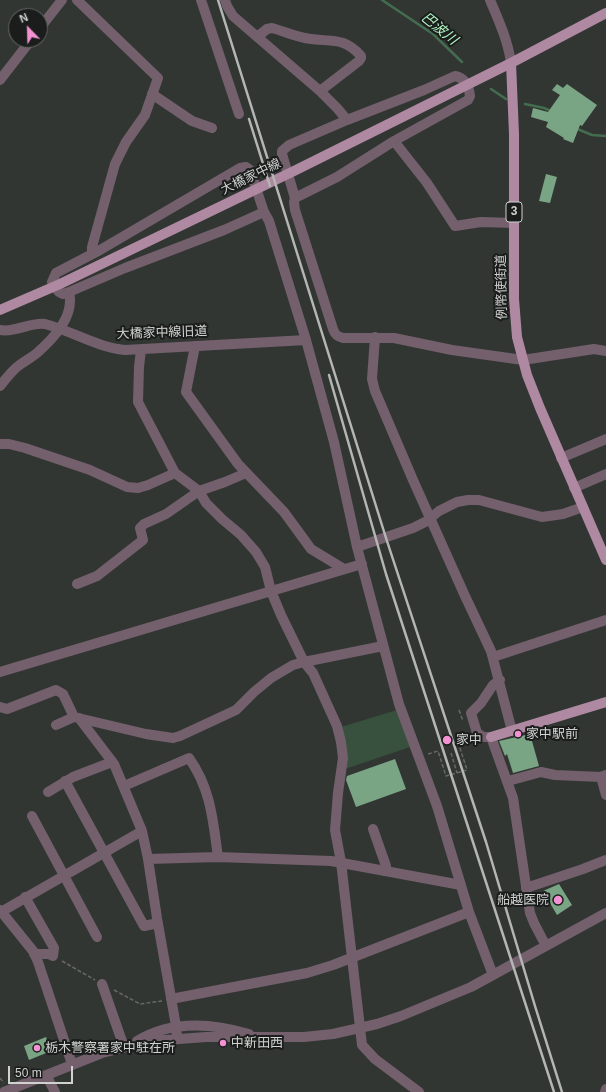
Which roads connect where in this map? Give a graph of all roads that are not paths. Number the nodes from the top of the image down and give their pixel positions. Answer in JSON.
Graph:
{"nodes":[{"id":1,"x":62,"y":0,"type":"edge"},
{"id":2,"x":77,"y":0,"type":"edge"},
{"id":3,"x":201,"y":0,"type":"edge"},
{"id":4,"x":225,"y":0,"type":"edge"},
{"id":5,"x":490,"y":0,"type":"edge"},
{"id":6,"x":606,"y":13,"type":"edge"},
{"id":7,"x":48,"y":18,"type":"edge"},
{"id":8,"x":257,"y":37,"type":"junction"},
{"id":9,"x":25,"y":48,"type":"edge"},
{"id":10,"x":511,"y":63,"type":"junction"},
{"id":11,"x":0,"y":80,"type":"edge"},
{"id":12,"x":467,"y":85,"type":"junction"},
{"id":13,"x":320,"y":91,"type":"junction"},
{"id":14,"x":152,"y":94,"type":"junction"},
{"id":15,"x":239,"y":114,"type":"dead end"},
{"id":16,"x":347,"y":120,"type":"junction"},
{"id":17,"x":212,"y":128,"type":"dead end"},
{"id":18,"x":394,"y":142,"type":"junction"},
{"id":19,"x":295,"y":198,"type":"junction"},
{"id":20,"x":264,"y":212,"type":"junction"},
{"id":21,"x":514,"y":223,"type":"junction"},
{"id":22,"x":92,"y":254,"type":"junction"},
{"id":23,"x":54,"y":286,"type":"junction"},
{"id":24,"x":69,"y":292,"type":"junction"},
{"id":25,"x":0,"y":310,"type":"edge"},
{"id":26,"x":59,"y":329,"type":"junction"},
{"id":27,"x":0,"y":330,"type":"edge"},
{"id":28,"x":375,"y":337,"type":"junction"},
{"id":29,"x":306,"y":340,"type":"junction"},
{"id":30,"x":196,"y":346,"type":"junction"},
{"id":31,"x":141,"y":350,"type":"junction"},
{"id":32,"x":606,"y":350,"type":"edge"},
{"id":33,"x":523,"y":360,"type":"junction"},
{"id":34,"x":0,"y":386,"type":"edge"},
{"id":35,"x":606,"y":439,"type":"edge"},
{"id":36,"x":0,"y":444,"type":"edge"},
{"id":37,"x":561,"y":458,"type":"junction"},
{"id":38,"x":175,"y":473,"type":"junction"},
{"id":39,"x":246,"y":473,"type":"junction"},
{"id":40,"x":606,"y":474,"type":"edge"},
{"id":41,"x":574,"y":488,"type":"junction"},
{"id":42,"x":199,"y":491,"type":"junction"},
{"id":43,"x":583,"y":507,"type":"junction"},
{"id":44,"x":431,"y":519,"type":"junction"},
{"id":45,"x":357,"y":546,"type":"junction"},
{"id":46,"x":606,"y":560,"type":"edge"},
{"id":47,"x":362,"y":564,"type":"junction"},
{"id":48,"x":344,"y":569,"type":"junction"},
{"id":49,"x":77,"y":584,"type":"dead end"},
{"id":50,"x":271,"y":591,"type":"junction"},
{"id":51,"x":606,"y":620,"type":"edge"},
{"id":52,"x":383,"y":646,"type":"junction"},
{"id":53,"x":493,"y":657,"type":"junction"},
{"id":54,"x":304,"y":662,"type":"junction"},
{"id":55,"x":0,"y":672,"type":"edge"},
{"id":56,"x":500,"y":680,"type":"junction"},
{"id":57,"x":605,"y":705,"type":"edge"},
{"id":58,"x":0,"y":707,"type":"edge"},
{"id":59,"x":76,"y":717,"type":"junction"},
{"id":60,"x":56,"y":725,"type":"dead end"},
{"id":61,"x":512,"y":730,"type":"junction"},
{"id":62,"x":491,"y":737,"type":"junction"},
{"id":63,"x":112,"y":762,"type":"junction"},
{"id":64,"x":604,"y":776,"type":"edge"},
{"id":65,"x":508,"y":781,"type":"junction"},
{"id":66,"x":65,"y":782,"type":"junction"},
{"id":67,"x":124,"y":786,"type":"junction"},
{"id":68,"x":48,"y":792,"type":"dead end"},
{"id":69,"x":606,"y":795,"type":"edge"},
{"id":70,"x":32,"y":816,"type":"dead end"},
{"id":71,"x":373,"y":829,"type":"dead end"},
{"id":72,"x":142,"y":832,"type":"junction"},
{"id":73,"x":104,"y":852,"type":"junction"},
{"id":74,"x":218,"y":857,"type":"junction"},
{"id":75,"x":148,"y":860,"type":"junction"},
{"id":76,"x":606,"y":860,"type":"edge"},
{"id":77,"x":341,"y":862,"type":"junction"},
{"id":78,"x":384,"y":871,"type":"junction"},
{"id":79,"x":63,"y":876,"type":"junction"},
{"id":80,"x":461,"y":885,"type":"junction"},
{"id":81,"x":526,"y":888,"type":"junction"},
{"id":82,"x":25,"y":897,"type":"junction"},
{"id":83,"x":1,"y":911,"type":"edge"},
{"id":84,"x":469,"y":912,"type":"junction"},
{"id":85,"x":606,"y":913,"type":"edge"},
{"id":86,"x":158,"y":923,"type":"junction"},
{"id":87,"x":98,"y":937,"type":"dead end"},
{"id":88,"x":546,"y":946,"type":"junction"},
{"id":89,"x":34,"y":954,"type":"junction"},
{"id":90,"x":351,"y":958,"type":"junction"},
{"id":91,"x":493,"y":975,"type":"junction"},
{"id":92,"x":102,"y":984,"type":"dead end"},
{"id":93,"x":171,"y":999,"type":"junction"},
{"id":94,"x":176,"y":1026,"type":"junction"},
{"id":95,"x":359,"y":1029,"type":"junction"},
{"id":96,"x":177,"y":1038,"type":"junction"},
{"id":97,"x":263,"y":1038,"type":"junction"},
{"id":98,"x":127,"y":1046,"type":"junction"},
{"id":99,"x":72,"y":1064,"type":"junction"},
{"id":100,"x":46,"y":1075,"type":"junction"},
{"id":101,"x":606,"y":1089,"type":"edge"},
{"id":102,"x":4,"y":1092,"type":"edge"},
{"id":103,"x":55,"y":1092,"type":"edge"},
{"id":104,"x":419,"y":1092,"type":"edge"},
{"id":105,"x":605,"y":1092,"type":"edge"}],
"edges":[{"from":1,"to":7,"type":"street"},
{"from":2,"to":14,"type":"street"},
{"from":3,"to":15,"type":"street"},
{"from":4,"to":8,"type":"street"},
{"from":5,"to":10,"type":"street","name":"例幣使街道"},
{"from":6,"to":10,"type":"main road","name":"大橋家中線"},
{"from":8,"to":13,"type":"street"},
{"from":8,"to":13,"type":"street"},
{"from":9,"to":11,"type":"street"},
{"from":10,"to":12,"type":"main road","name":"大橋家中線"},
{"from":10,"to":21,"type":"main road","name":"例幣使街道","number":"3"},
{"from":12,"to":16,"type":"street"},
{"from":12,"to":18,"type":"street"},
{"from":12,"to":23,"type":"main road","name":"大橋家中線"},
{"from":13,"to":16,"type":"street"},
{"from":14,"to":17,"type":"street"},
{"from":14,"to":22,"type":"street"},
{"from":16,"to":19,"type":"street"},
{"from":18,"to":19,"type":"street"},
{"from":18,"to":21,"type":"street"},
{"from":19,"to":28,"type":"street"},
{"from":20,"to":22,"type":"street"},
{"from":20,"to":24,"type":"street"},
{"from":20,"to":29,"type":"street"},
{"from":21,"to":33,"type":"main road","name":"例幣使街道","number":"3"},
{"from":22,"to":23,"type":"street"},
{"from":23,"to":24,"type":"street"},
{"from":23,"to":25,"type":"main road","name":"大橋家中線"},
{"from":24,"to":26,"type":"street"},
{"from":26,"to":27,"type":"street","name":"大橋家中線旧道"},
{"from":26,"to":31,"type":"street","name":"大橋家中線旧道"},
{"from":26,"to":34,"type":"street"},
{"from":28,"to":33,"type":"street"},
{"from":28,"to":44,"type":"street"},
{"from":29,"to":30,"type":"street","name":"大橋家中線旧道"},
{"from":29,"to":45,"type":"street"},
{"from":30,"to":31,"type":"street","name":"大橋家中線旧道"},
{"from":30,"to":39,"type":"street"},
{"from":31,"to":38,"type":"street"},
{"from":32,"to":33,"type":"street"},
{"from":33,"to":37,"type":"main road","name":"例幣使街道","number":"3"},
{"from":35,"to":37,"type":"street"},
{"from":36,"to":38,"type":"street"},
{"from":37,"to":41,"type":"main road","name":"例幣使街道","number":"3"},
{"from":38,"to":42,"type":"street"},
{"from":39,"to":42,"type":"street"},
{"from":39,"to":48,"type":"street"},
{"from":40,"to":41,"type":"street"},
{"from":41,"to":43,"type":"main road","name":"例幣使街道","number":"3"},
{"from":42,"to":49,"type":"street"},
{"from":42,"to":50,"type":"street"},
{"from":43,"to":44,"type":"street"},
{"from":43,"to":46,"type":"main road","name":"例幣使街道","number":"3"},
{"from":44,"to":45,"type":"street"},
{"from":44,"to":53,"type":"street"},
{"from":45,"to":47,"type":"street"},
{"from":47,"to":48,"type":"street"},
{"from":47,"to":52,"type":"street"},
{"from":48,"to":50,"type":"street"},
{"from":50,"to":54,"type":"street"},
{"from":50,"to":55,"type":"street"},
{"from":51,"to":53,"type":"street"},
{"from":52,"to":54,"type":"street"},
{"from":52,"to":80,"type":"street"},
{"from":53,"to":56,"type":"street"},
{"from":54,"to":59,"type":"street"},
{"from":54,"to":77,"type":"street"},
{"from":56,"to":61,"type":"street"},
{"from":56,"to":62,"type":"street"},
{"from":57,"to":61,"type":"main road"},
{"from":58,"to":59,"type":"street"},
{"from":59,"to":60,"type":"street"},
{"from":59,"to":63,"type":"street"},
{"from":61,"to":62,"type":"main road"},
{"from":62,"to":65,"type":"street"},
{"from":63,"to":66,"type":"street"},
{"from":63,"to":67,"type":"street"},
{"from":64,"to":65,"type":"street"},
{"from":64,"to":69,"type":"street"},
{"from":65,"to":81,"type":"street"},
{"from":66,"to":68,"type":"street"},
{"from":66,"to":73,"type":"street"},
{"from":67,"to":72,"type":"street"},
{"from":67,"to":74,"type":"street"},
{"from":70,"to":79,"type":"street"},
{"from":71,"to":78,"type":"street"},
{"from":72,"to":73,"type":"street"},
{"from":72,"to":75,"type":"street"},
{"from":73,"to":79,"type":"street"},
{"from":73,"to":86,"type":"street"},
{"from":74,"to":75,"type":"street"},
{"from":74,"to":77,"type":"street"},
{"from":75,"to":86,"type":"street"},
{"from":76,"to":81,"type":"street"},
{"from":77,"to":78,"type":"street"},
{"from":77,"to":90,"type":"street"},
{"from":78,"to":80,"type":"street"},
{"from":79,"to":82,"type":"street"},
{"from":79,"to":87,"type":"street"},
{"from":80,"to":84,"type":"street"},
{"from":81,"to":88,"type":"street"},
{"from":82,"to":83,"type":"street"},
{"from":82,"to":89,"type":"street"},
{"from":83,"to":89,"type":"street"},
{"from":84,"to":90,"type":"street"},
{"from":84,"to":91,"type":"street"},
{"from":85,"to":88,"type":"street"},
{"from":86,"to":93,"type":"street"},
{"from":88,"to":91,"type":"street"},
{"from":89,"to":99,"type":"street"},
{"from":90,"to":93,"type":"street"},
{"from":90,"to":95,"type":"street"},
{"from":91,"to":95,"type":"street"},
{"from":92,"to":98,"type":"street"},
{"from":93,"to":94,"type":"street"},
{"from":94,"to":96,"type":"street"},
{"from":94,"to":97,"type":"street"},
{"from":94,"to":98,"type":"street"},
{"from":95,"to":97,"type":"street"},
{"from":95,"to":104,"type":"street"},
{"from":96,"to":97,"type":"street"},
{"from":96,"to":98,"type":"street"},
{"from":98,"to":99,"type":"street"},
{"from":99,"to":100,"type":"street"},
{"from":100,"to":102,"type":"street"},
{"from":100,"to":103,"type":"street"},
{"from":101,"to":105,"type":"street"}]}
